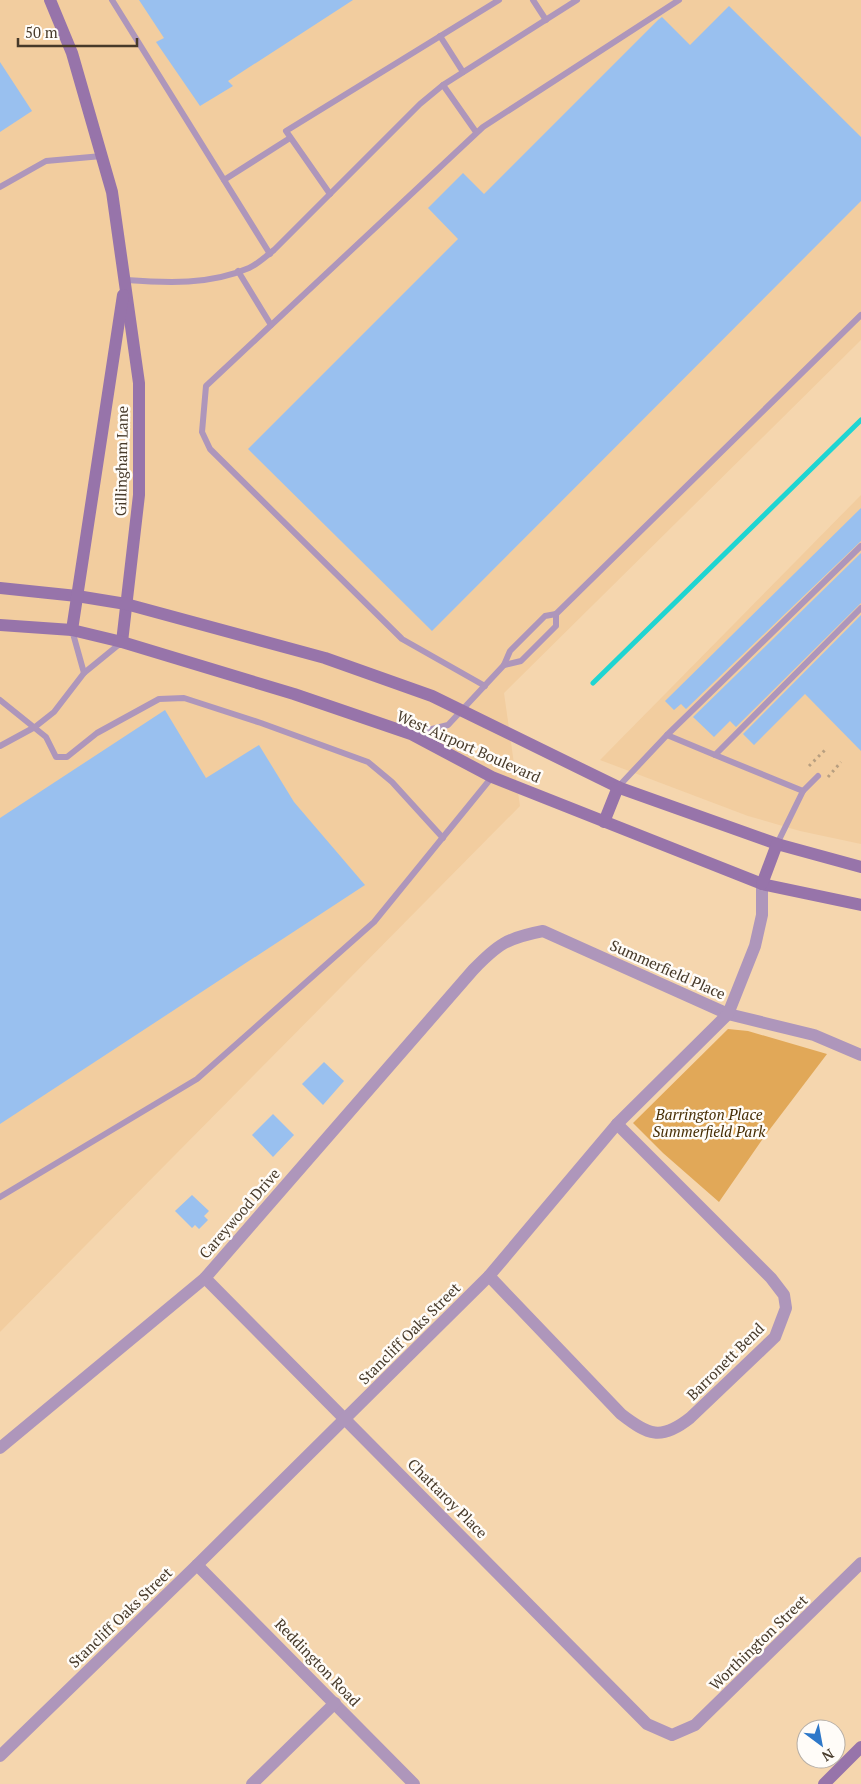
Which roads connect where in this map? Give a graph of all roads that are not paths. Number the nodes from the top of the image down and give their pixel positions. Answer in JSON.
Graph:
{"nodes":[{"id":1,"x":50,"y":0,"type":"edge"},
{"id":2,"x":112,"y":0,"type":"edge"},
{"id":3,"x":499,"y":0,"type":"edge"},
{"id":4,"x":533,"y":0,"type":"edge"},
{"id":5,"x":577,"y":0,"type":"edge"},
{"id":6,"x":679,"y":0,"type":"edge"},
{"id":7,"x":546,"y":20,"type":"junction"},
{"id":8,"x":440,"y":36,"type":"junction"},
{"id":9,"x":463,"y":72,"type":"junction"},
{"id":10,"x":443,"y":86,"type":"junction"},
{"id":11,"x":476,"y":132,"type":"junction"},
{"id":12,"x":290,"y":138,"type":"junction"},
{"id":13,"x":102,"y":156,"type":"junction"},
{"id":14,"x":224,"y":180,"type":"junction"},
{"id":15,"x":0,"y":188,"type":"edge"},
{"id":16,"x":330,"y":194,"type":"junction"},
{"id":17,"x":270,"y":254,"type":"junction"},
{"id":18,"x":238,"y":271,"type":"junction"},
{"id":19,"x":126,"y":280,"type":"junction"},
{"id":20,"x":861,"y":315,"type":"edge"},
{"id":21,"x":271,"y":326,"type":"junction"},
{"id":22,"x":861,"y":546,"type":"edge"},
{"id":23,"x":0,"y":588,"type":"edge"},
{"id":24,"x":77,"y":596,"type":"junction"},
{"id":25,"x":126,"y":604,"type":"junction"},
{"id":26,"x":861,"y":608,"type":"edge"},
{"id":27,"x":556,"y":614,"type":"junction"},
{"id":28,"x":0,"y":625,"type":"edge"},
{"id":29,"x":72,"y":630,"type":"junction"},
{"id":30,"x":122,"y":642,"type":"junction"},
{"id":31,"x":504,"y":665,"type":"junction"},
{"id":32,"x":84,"y":673,"type":"junction"},
{"id":33,"x":485,"y":686,"type":"junction"},
{"id":34,"x":0,"y":700,"type":"edge"},
{"id":35,"x":464,"y":711,"type":"junction"},
{"id":36,"x":35,"y":727,"type":"junction"},
{"id":37,"x":411,"y":734,"type":"junction"},
{"id":38,"x":667,"y":735,"type":"junction"},
{"id":39,"x":0,"y":746,"type":"edge"},
{"id":40,"x":715,"y":755,"type":"junction"},
{"id":41,"x":492,"y":777,"type":"junction"},
{"id":42,"x":821,"y":779,"type":"road end"},
{"id":43,"x":618,"y":787,"type":"junction"},
{"id":44,"x":803,"y":791,"type":"junction"},
{"id":45,"x":604,"y":822,"type":"junction"},
{"id":46,"x":442,"y":838,"type":"junction"},
{"id":47,"x":777,"y":844,"type":"junction"},
{"id":48,"x":861,"y":867,"type":"edge"},
{"id":49,"x":762,"y":884,"type":"junction"},
{"id":50,"x":861,"y":905,"type":"edge"},
{"id":51,"x":473,"y":970,"type":"joint"},
{"id":52,"x":728,"y":1014,"type":"junction"},
{"id":53,"x":861,"y":1054,"type":"edge"},
{"id":54,"x":617,"y":1124,"type":"junction"},
{"id":55,"x":0,"y":1197,"type":"edge"},
{"id":56,"x":489,"y":1276,"type":"junction"},
{"id":57,"x":205,"y":1278,"type":"junction"},
{"id":58,"x":345,"y":1418,"type":"junction"},
{"id":59,"x":0,"y":1448,"type":"edge"},
{"id":60,"x":861,"y":1564,"type":"edge"},
{"id":61,"x":198,"y":1565,"type":"junction"},
{"id":62,"x":335,"y":1703,"type":"junction"},
{"id":63,"x":672,"y":1735,"type":"joint"},
{"id":64,"x":861,"y":1748,"type":"edge"},
{"id":65,"x":0,"y":1756,"type":"edge"},
{"id":66,"x":252,"y":1784,"type":"edge"},
{"id":67,"x":414,"y":1784,"type":"edge"},
{"id":68,"x":824,"y":1784,"type":"edge"}],
"edges":[{"from":1,"to":13,"type":"main road","name":"Gillingham Lane"},
{"from":2,"to":14,"type":"lane"},
{"from":3,"to":8,"type":"lane"},
{"from":4,"to":7,"type":"lane"},
{"from":5,"to":7,"type":"lane"},
{"from":6,"to":11,"type":"lane"},
{"from":7,"to":9,"type":"lane"},
{"from":8,"to":9,"type":"lane"},
{"from":8,"to":12,"type":"lane"},
{"from":9,"to":10,"type":"lane"},
{"from":10,"to":11,"type":"lane"},
{"from":10,"to":16,"type":"lane"},
{"from":11,"to":21,"type":"lane"},
{"from":12,"to":14,"type":"lane"},
{"from":12,"to":16,"type":"lane"},
{"from":13,"to":15,"type":"lane"},
{"from":13,"to":19,"type":"main road","name":"Gillingham Lane"},
{"from":14,"to":17,"type":"lane"},
{"from":16,"to":17,"type":"lane"},
{"from":17,"to":18,"type":"lane"},
{"from":18,"to":19,"type":"lane"},
{"from":18,"to":21,"type":"lane"},
{"from":19,"to":24,"type":"main road","name":"Gillingham Lane"},
{"from":19,"to":25,"type":"main road","name":"Gillingham Lane"},
{"from":20,"to":27,"type":"lane"},
{"from":21,"to":33,"type":"lane"},
{"from":22,"to":38,"type":"lane"},
{"from":23,"to":24,"type":"main road","name":"West Airport Boulevard"},
{"from":24,"to":25,"type":"main road","name":"West Airport Boulevard"},
{"from":24,"to":29,"type":"main road","name":"Gillingham Lane"},
{"from":25,"to":30,"type":"main road","name":"Gillingham Lane"},
{"from":25,"to":35,"type":"main road","name":"West Airport Boulevard"},
{"from":26,"to":40,"type":"lane"},
{"from":27,"to":31,"type":"lane"},
{"from":27,"to":31,"type":"lane"},
{"from":28,"to":29,"type":"main road","name":"West Airport Boulevard"},
{"from":29,"to":30,"type":"main road","name":"West Airport Boulevard"},
{"from":29,"to":32,"type":"lane"},
{"from":30,"to":32,"type":"lane"},
{"from":30,"to":37,"type":"main road","name":"West Airport Boulevard"},
{"from":31,"to":33,"type":"lane"},
{"from":32,"to":36,"type":"lane"},
{"from":33,"to":35,"type":"lane"},
{"from":34,"to":36,"type":"lane"},
{"from":35,"to":37,"type":"lane"},
{"from":35,"to":43,"type":"main road","name":"West Airport Boulevard"},
{"from":36,"to":39,"type":"lane"},
{"from":36,"to":46,"type":"lane"},
{"from":37,"to":41,"type":"main road","name":"West Airport Boulevard"},
{"from":38,"to":40,"type":"lane"},
{"from":38,"to":43,"type":"lane"},
{"from":40,"to":44,"type":"lane"},
{"from":41,"to":45,"type":"main road","name":"West Airport Boulevard"},
{"from":41,"to":46,"type":"lane"},
{"from":42,"to":44,"type":"lane"},
{"from":43,"to":45,"type":"main road"},
{"from":43,"to":47,"type":"main road","name":"West Airport Boulevard"},
{"from":44,"to":47,"type":"lane"},
{"from":45,"to":49,"type":"main road","name":"West Airport Boulevard"},
{"from":46,"to":55,"type":"lane"},
{"from":47,"to":48,"type":"main road","name":"West Airport Boulevard"},
{"from":47,"to":49,"type":"main road"},
{"from":49,"to":50,"type":"main road","name":"West Airport Boulevard"},
{"from":49,"to":52,"type":"street","name":"Stancliff Oaks Street"},
{"from":51,"to":52,"type":"street","name":"Summerfield Place"},
{"from":51,"to":57,"type":"street","name":"Careywood Drive"},
{"from":52,"to":53,"type":"street","name":"Summerfield Place"},
{"from":52,"to":54,"type":"street","name":"Stancliff Oaks Street"},
{"from":54,"to":56,"type":"street","name":"Stancliff Oaks Street"},
{"from":54,"to":56,"type":"street","name":"Barronett Bend"},
{"from":56,"to":58,"type":"street","name":"Stancliff Oaks Street"},
{"from":57,"to":58,"type":"street","name":"Chattaroy Place"},
{"from":57,"to":59,"type":"street","name":"Careywood Drive"},
{"from":58,"to":61,"type":"street","name":"Stancliff Oaks Street"},
{"from":58,"to":63,"type":"street","name":"Chattaroy Place"},
{"from":60,"to":63,"type":"street","name":"Worthington Street"},
{"from":61,"to":62,"type":"street","name":"Reddington Road"},
{"from":61,"to":65,"type":"street","name":"Stancliff Oaks Street"},
{"from":62,"to":66,"type":"street"},
{"from":62,"to":67,"type":"street","name":"Reddington Road"},
{"from":64,"to":68,"type":"main road"}]}
